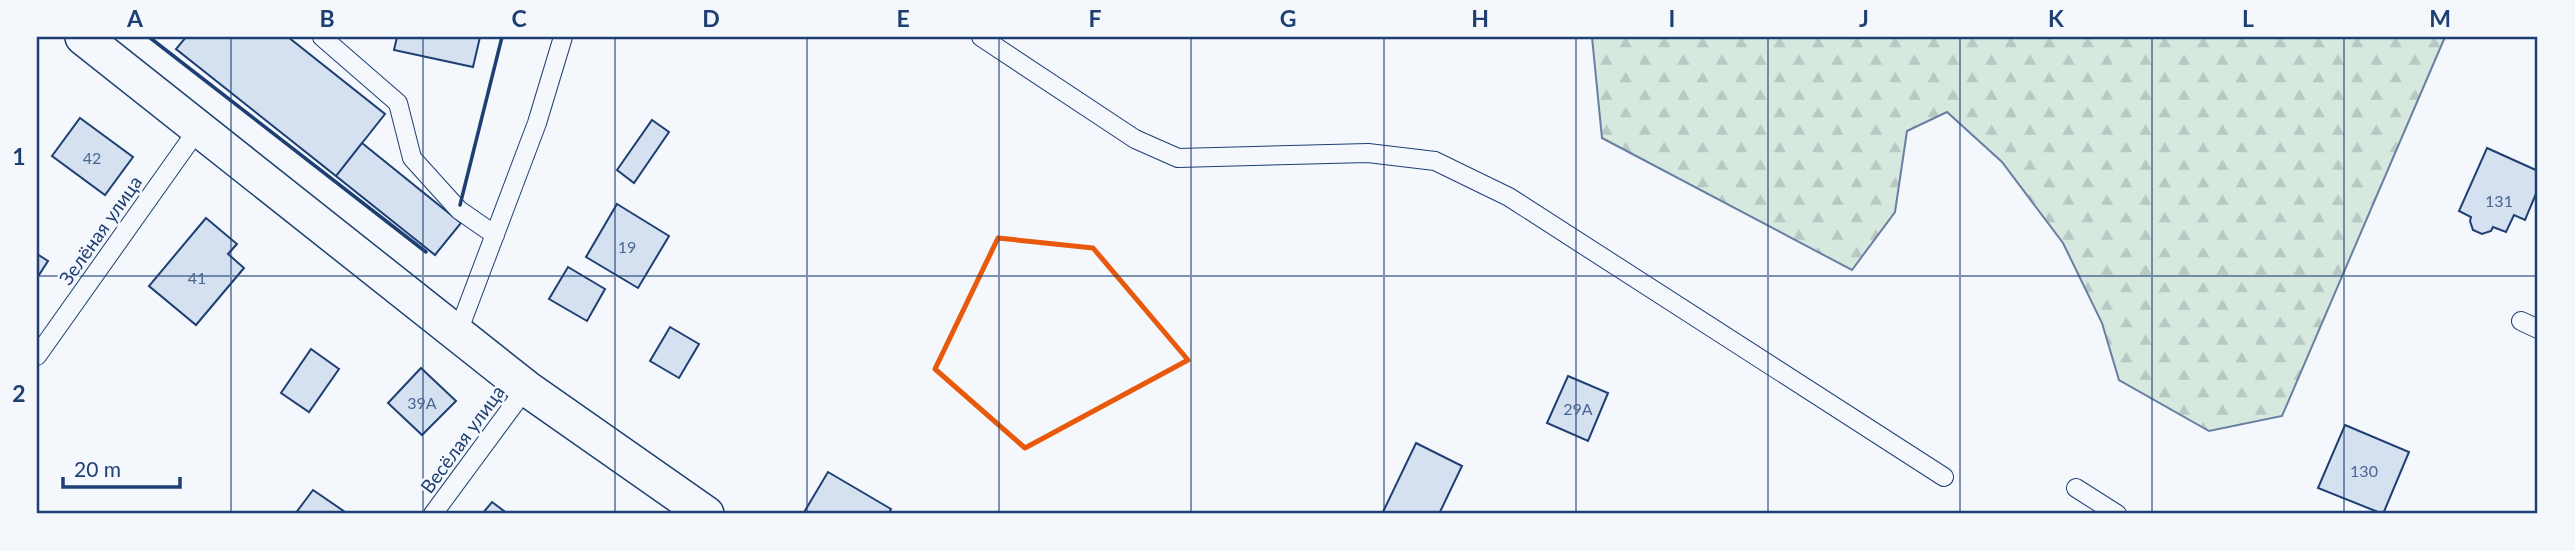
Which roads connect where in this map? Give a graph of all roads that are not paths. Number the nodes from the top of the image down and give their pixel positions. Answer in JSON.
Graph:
{"nodes":[{"id":1,"x":83,"y":37,"type":"edge"},
{"id":2,"x":322,"y":37,"type":"edge"},
{"id":3,"x":563,"y":37,"type":"edge"},
{"id":4,"x":981,"y":37,"type":"edge"},
{"id":5,"x":198,"y":129,"type":"junction"},
{"id":6,"x":495,"y":235,"type":"junction"},
{"id":7,"x":2521,"y":321,"type":"dead end"},
{"id":8,"x":2538,"y":329,"type":"edge"},
{"id":9,"x":458,"y":332,"type":"junction"},
{"id":10,"x":37,"y":356,"type":"edge"},
{"id":11,"x":526,"y":388,"type":"junction"},
{"id":12,"x":1944,"y":477,"type":"dead end"},
{"id":13,"x":2076,"y":488,"type":"dead end"},
{"id":14,"x":433,"y":514,"type":"edge"},
{"id":15,"x":706,"y":514,"type":"edge"},
{"id":16,"x":2117,"y":514,"type":"edge"}],
"edges":[{"from":1,"to":5,"type":"street"},
{"from":2,"to":6,"type":"lane"},
{"from":3,"to":6,"type":"lane"},
{"from":4,"to":12,"type":"lane"},
{"from":5,"to":9,"type":"street"},
{"from":5,"to":10,"type":"lane","name":"Зелёная улица"},
{"from":6,"to":9,"type":"lane"},
{"from":7,"to":8,"type":"lane"},
{"from":9,"to":11,"type":"street"},
{"from":11,"to":14,"type":"lane","name":"Весёлая улица"},
{"from":11,"to":15,"type":"street"},
{"from":13,"to":16,"type":"lane"}]}
